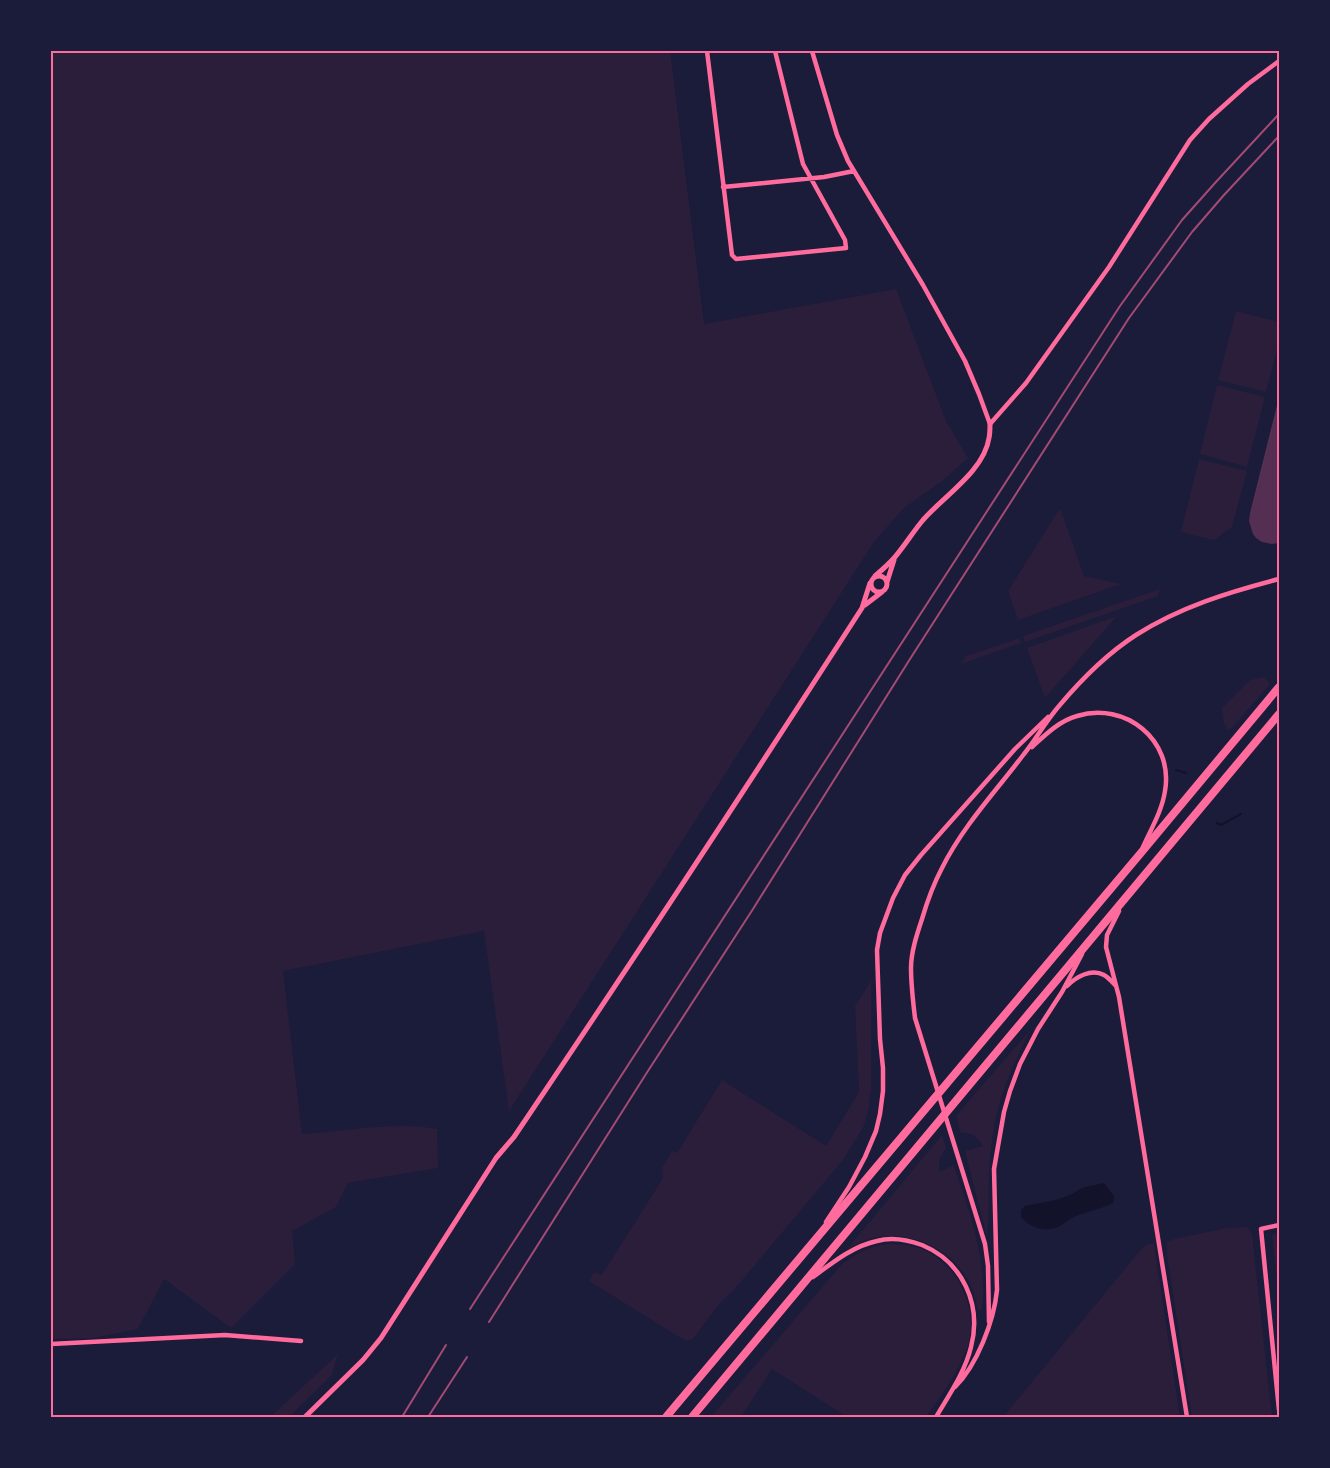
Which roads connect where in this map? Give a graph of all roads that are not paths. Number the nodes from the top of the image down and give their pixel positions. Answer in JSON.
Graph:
{"nodes":[{"id":1,"x":707,"y":51,"type":"edge"},
{"id":2,"x":775,"y":51,"type":"edge"},
{"id":3,"x":812,"y":51,"type":"edge"},
{"id":4,"x":1279,"y":62,"type":"edge"},
{"id":5,"x":854,"y":171,"type":"junction"},
{"id":6,"x":811,"y":179,"type":"junction"},
{"id":7,"x":723,"y":187,"type":"junction"},
{"id":8,"x":990,"y":424,"type":"junction"},
{"id":9,"x":896,"y":556,"type":"junction"},
{"id":10,"x":875,"y":576,"type":"junction"},
{"id":11,"x":1279,"y":579,"type":"edge"},
{"id":12,"x":870,"y":583,"type":"junction"},
{"id":13,"x":887,"y":584,"type":"junction"},
{"id":14,"x":882,"y":591,"type":"junction"},
{"id":15,"x":862,"y":608,"type":"junction"},
{"id":16,"x":1279,"y":687,"type":"edge"},
{"id":17,"x":1058,"y":707,"type":"junction"},
{"id":18,"x":1279,"y":714,"type":"edge"},
{"id":19,"x":1025,"y":753,"type":"junction"},
{"id":20,"x":1140,"y":854,"type":"junction"},
{"id":21,"x":1122,"y":902,"type":"junction"},
{"id":22,"x":1088,"y":943,"type":"junction"},
{"id":23,"x":1116,"y":986,"type":"junction"},
{"id":24,"x":1062,"y":992,"type":"junction"},
{"id":25,"x":1279,"y":1225,"type":"edge"},
{"id":26,"x":814,"y":1242,"type":"junction"},
{"id":27,"x":803,"y":1284,"type":"junction"},
{"id":28,"x":989,"y":1322,"type":"junction"},
{"id":29,"x":301,"y":1341,"type":"dead end"},
{"id":30,"x":51,"y":1344,"type":"edge"},
{"id":31,"x":955,"y":1387,"type":"junction"},
{"id":32,"x":1279,"y":1410,"type":"edge"},
{"id":33,"x":305,"y":1417,"type":"edge"},
{"id":34,"x":666,"y":1417,"type":"edge"},
{"id":35,"x":692,"y":1417,"type":"edge"},
{"id":36,"x":936,"y":1417,"type":"edge"},
{"id":37,"x":1187,"y":1417,"type":"edge"}],
"edges":[{"from":1,"to":7,"type":"street"},
{"from":2,"to":6,"type":"street"},
{"from":3,"to":5,"type":"street"},
{"from":4,"to":8,"type":"street"},
{"from":5,"to":6,"type":"street"},
{"from":5,"to":8,"type":"street"},
{"from":6,"to":7,"type":"street"},
{"from":6,"to":7,"type":"street"},
{"from":8,"to":9,"type":"street"},
{"from":9,"to":10,"type":"street"},
{"from":9,"to":13,"type":"street"},
{"from":10,"to":12,"type":"street"},
{"from":10,"to":13,"type":"street"},
{"from":11,"to":17,"type":"street"},
{"from":12,"to":14,"type":"street"},
{"from":12,"to":15,"type":"street"},
{"from":13,"to":14,"type":"street"},
{"from":14,"to":15,"type":"street"},
{"from":15,"to":33,"type":"street"},
{"from":16,"to":20,"type":"highway"},
{"from":17,"to":19,"type":"street"},
{"from":17,"to":26,"type":"street"},
{"from":18,"to":21,"type":"highway"},
{"from":19,"to":20,"type":"street"},
{"from":19,"to":28,"type":"street"},
{"from":20,"to":26,"type":"highway"},
{"from":21,"to":22,"type":"highway"},
{"from":21,"to":23,"type":"street"},
{"from":22,"to":24,"type":"street"},
{"from":22,"to":27,"type":"highway"},
{"from":23,"to":24,"type":"street"},
{"from":23,"to":37,"type":"street"},
{"from":24,"to":28,"type":"street"},
{"from":25,"to":32,"type":"street"},
{"from":26,"to":34,"type":"highway"},
{"from":27,"to":31,"type":"street"},
{"from":27,"to":35,"type":"highway"},
{"from":28,"to":31,"type":"street"},
{"from":29,"to":30,"type":"street"},
{"from":31,"to":36,"type":"street"}]}
